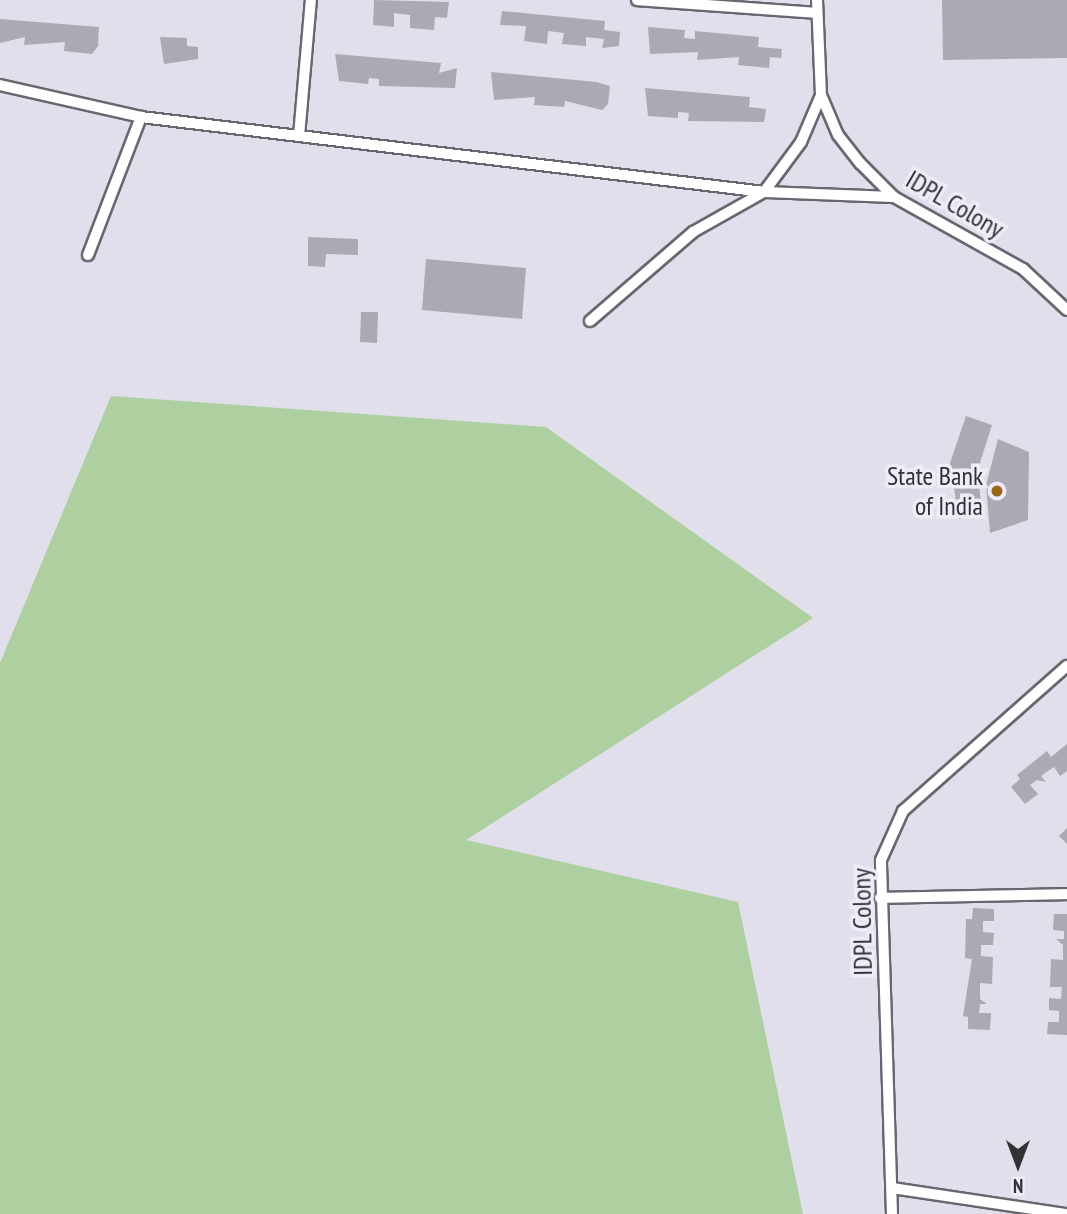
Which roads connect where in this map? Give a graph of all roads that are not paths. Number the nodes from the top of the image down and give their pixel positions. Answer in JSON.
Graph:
{"nodes":[{"id":1,"x":311,"y":0,"type":"edge"},
{"id":2,"x":637,"y":0,"type":"edge"},
{"id":3,"x":817,"y":0,"type":"edge"},
{"id":4,"x":817,"y":13,"type":"junction"},
{"id":5,"x":0,"y":85,"type":"edge"},
{"id":6,"x":821,"y":95,"type":"junction"},
{"id":7,"x":141,"y":117,"type":"junction"},
{"id":8,"x":299,"y":136,"type":"junction"},
{"id":9,"x":764,"y":192,"type":"junction"},
{"id":10,"x":894,"y":197,"type":"junction"},
{"id":11,"x":88,"y":255,"type":"dead end"},
{"id":12,"x":1067,"y":310,"type":"edge"},
{"id":13,"x":590,"y":321,"type":"dead end"},
{"id":14,"x":1067,"y":666,"type":"edge"},
{"id":15,"x":1067,"y":894,"type":"edge"},
{"id":16,"x":880,"y":898,"type":"junction"},
{"id":17,"x":892,"y":1188,"type":"junction"},
{"id":18,"x":892,"y":1214,"type":"edge"},
{"id":19,"x":1065,"y":1214,"type":"edge"}],
"edges":[{"from":1,"to":8,"type":"lane"},
{"from":2,"to":4,"type":"lane"},
{"from":3,"to":4,"type":"lane","name":"IDPL Colony"},
{"from":4,"to":6,"type":"lane","name":"IDPL Colony"},
{"from":5,"to":7,"type":"lane"},
{"from":6,"to":9,"type":"lane"},
{"from":6,"to":10,"type":"lane","name":"IDPL Colony"},
{"from":7,"to":8,"type":"lane"},
{"from":7,"to":11,"type":"lane"},
{"from":8,"to":9,"type":"lane"},
{"from":9,"to":10,"type":"lane"},
{"from":9,"to":13,"type":"lane"},
{"from":10,"to":12,"type":"lane","name":"IDPL Colony"},
{"from":14,"to":16,"type":"lane","name":"IDPL Colony"},
{"from":15,"to":16,"type":"lane"},
{"from":16,"to":17,"type":"lane","name":"IDPL Colony"},
{"from":17,"to":18,"type":"lane","name":"IDPL Colony"},
{"from":17,"to":19,"type":"lane"}]}
